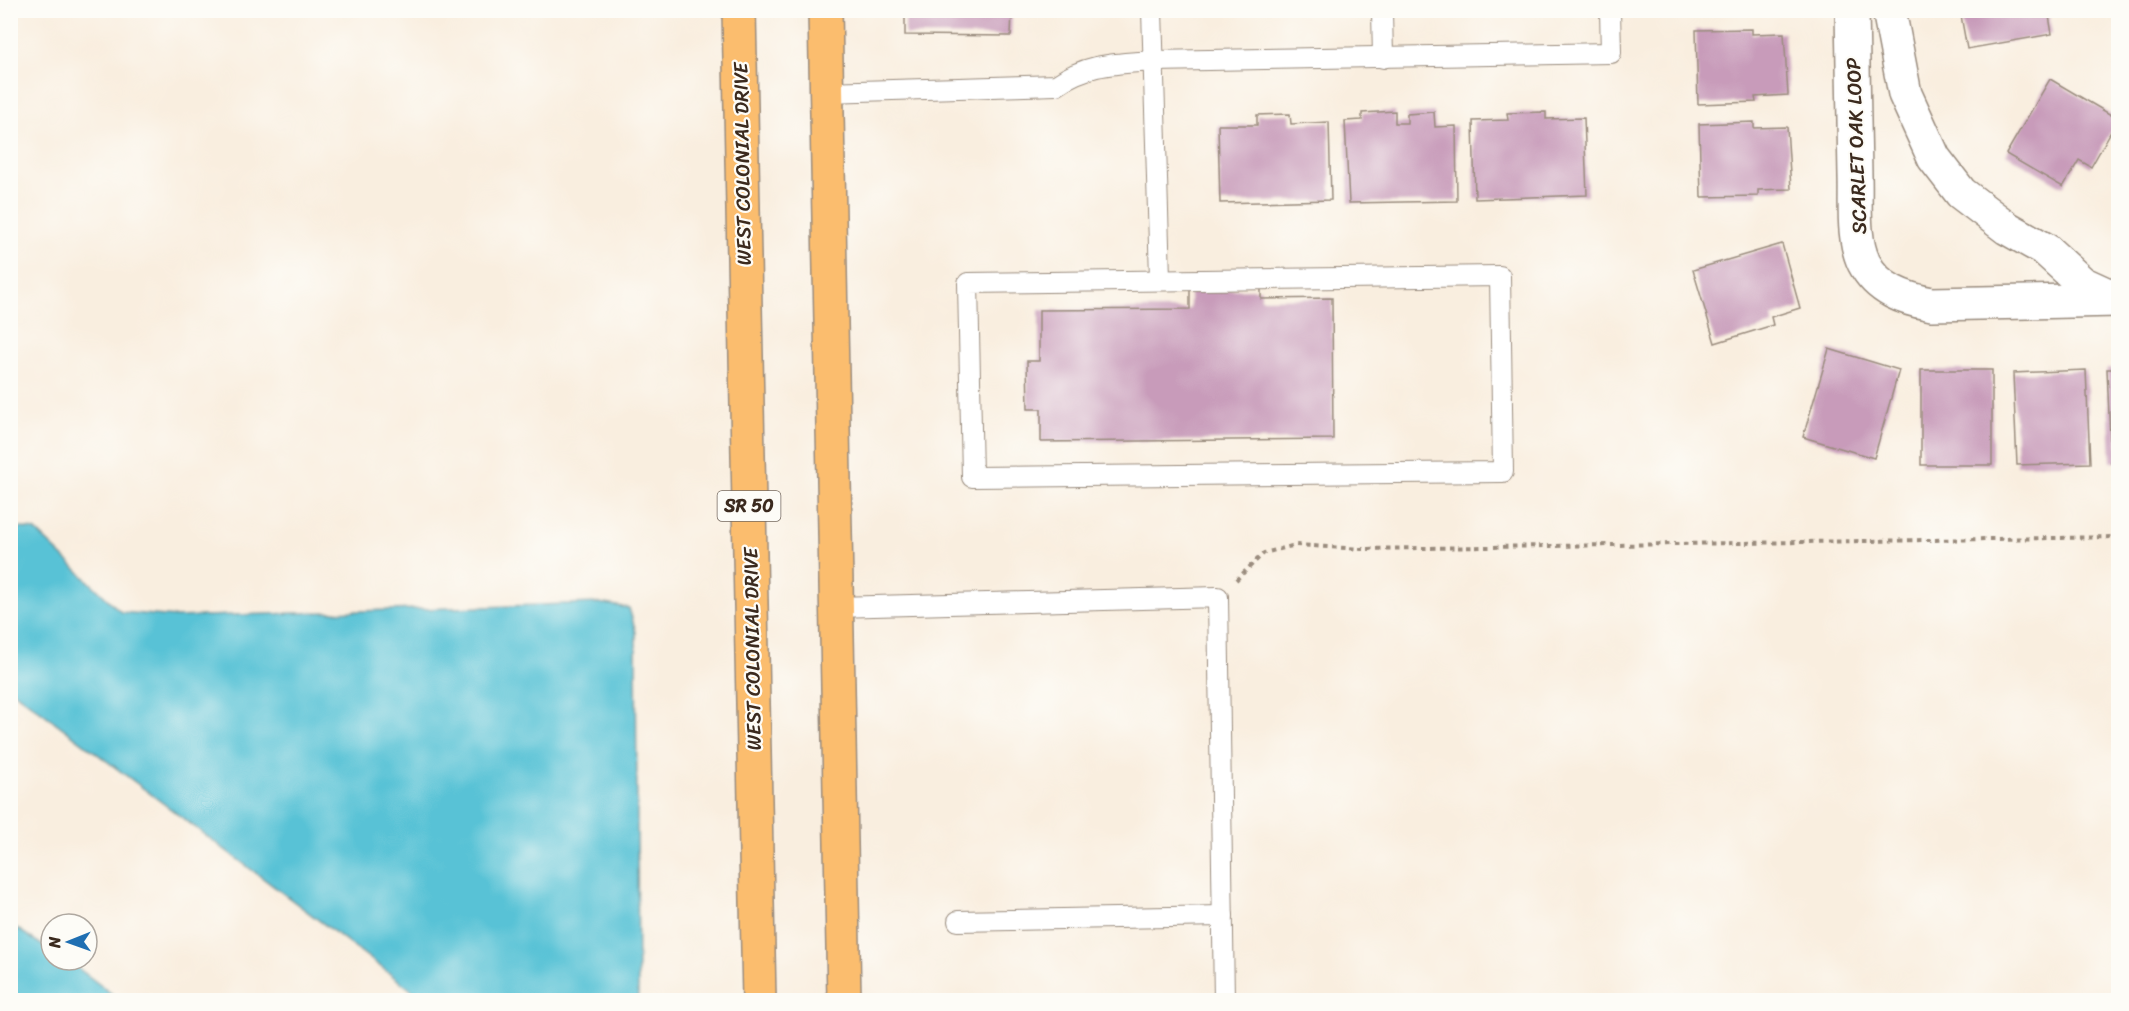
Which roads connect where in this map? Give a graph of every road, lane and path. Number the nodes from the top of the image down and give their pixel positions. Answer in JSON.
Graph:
{"nodes":[{"id":1,"x":739,"y":10,"type":"edge"},
{"id":2,"x":825,"y":10,"type":"edge"},
{"id":3,"x":1152,"y":10,"type":"edge"},
{"id":4,"x":1382,"y":10,"type":"edge"},
{"id":5,"x":1610,"y":10,"type":"edge"},
{"id":6,"x":1852,"y":10,"type":"edge"},
{"id":7,"x":1888,"y":10,"type":"edge"},
{"id":8,"x":1383,"y":58,"type":"junction"},
{"id":9,"x":1153,"y":62,"type":"junction"},
{"id":10,"x":826,"y":92,"type":"junction"},
{"id":11,"x":1854,"y":94,"type":"junction"},
{"id":12,"x":1905,"y":94,"type":"junction"},
{"id":13,"x":1160,"y":278,"type":"junction"},
{"id":14,"x":2118,"y":300,"type":"edge"},
{"id":15,"x":2118,"y":537,"type":"edge"},
{"id":16,"x":1218,"y":597,"type":"junction"},
{"id":17,"x":836,"y":608,"type":"junction"},
{"id":18,"x":1223,"y":916,"type":"junction"},
{"id":19,"x":958,"y":921,"type":"dead end"},
{"id":20,"x":759,"y":1000,"type":"edge"},
{"id":21,"x":844,"y":1000,"type":"edge"},
{"id":22,"x":1224,"y":1000,"type":"edge"}],
"edges":[{"from":1,"to":20,"type":"highway","name":"WEST COLONIAL DRIVE","number":"SR 50"},
{"from":2,"to":10,"type":"highway"},
{"from":3,"to":9,"type":"lane"},
{"from":4,"to":8,"type":"lane"},
{"from":5,"to":8,"type":"lane"},
{"from":6,"to":11,"type":"street","name":"SCARLET OAK LOOP"},
{"from":7,"to":12,"type":"street","name":"SCARLET OAK LOOP"},
{"from":8,"to":9,"type":"lane"},
{"from":9,"to":10,"type":"lane"},
{"from":9,"to":13,"type":"lane"},
{"from":10,"to":17,"type":"highway"},
{"from":11,"to":12,"type":"street"},
{"from":11,"to":14,"type":"street","name":"SCARLET OAK LOOP"},
{"from":12,"to":14,"type":"street","name":"SCARLET OAK LOOP"},
{"from":13,"to":13,"type":"lane"},
{"from":15,"to":16,"type":"path"},
{"from":16,"to":17,"type":"lane"},
{"from":16,"to":18,"type":"lane"},
{"from":17,"to":21,"type":"highway"},
{"from":18,"to":19,"type":"lane"},
{"from":18,"to":22,"type":"lane"}]}
